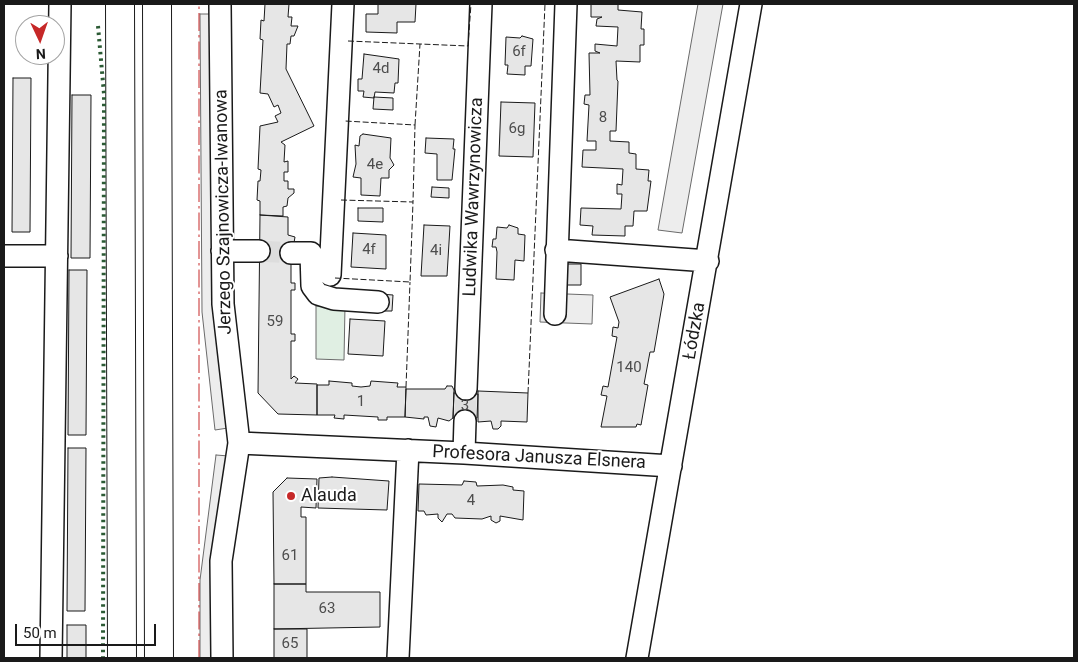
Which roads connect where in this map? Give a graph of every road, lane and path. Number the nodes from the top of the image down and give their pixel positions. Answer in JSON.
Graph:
{"nodes":[{"id":1,"x":60,"y":4,"type":"edge"},
{"id":2,"x":120,"y":4,"type":"edge"},
{"id":3,"x":157,"y":4,"type":"edge"},
{"id":4,"x":220,"y":4,"type":"edge"},
{"id":5,"x":343,"y":4,"type":"edge"},
{"id":6,"x":481,"y":4,"type":"edge"},
{"id":7,"x":566,"y":4,"type":"edge"},
{"id":8,"x":751,"y":4,"type":"edge"},
{"id":9,"x":556,"y":250,"type":"junction"},
{"id":10,"x":222,"y":251,"type":"junction"},
{"id":11,"x":259,"y":251,"type":"tunnel mouth"},
{"id":12,"x":291,"y":253,"type":"tunnel mouth"},
{"id":13,"x":4,"y":256,"type":"edge"},
{"id":14,"x":57,"y":256,"type":"junction"},
{"id":15,"x":708,"y":261,"type":"junction"},
{"id":16,"x":330,"y":275,"type":"dead end"},
{"id":17,"x":378,"y":302,"type":"dead end"},
{"id":18,"x":555,"y":314,"type":"dead end"},
{"id":19,"x":466,"y":389,"type":"tunnel mouth"},
{"id":20,"x":465,"y":421,"type":"tunnel mouth"},
{"id":21,"x":239,"y":443,"type":"junction"},
{"id":22,"x":408,"y":450,"type":"junction"},
{"id":23,"x":464,"y":452,"type":"junction"},
{"id":24,"x":671,"y":466,"type":"junction"},
{"id":25,"x":51,"y":658,"type":"edge"},
{"id":26,"x":122,"y":658,"type":"edge"},
{"id":27,"x":159,"y":658,"type":"edge"},
{"id":28,"x":222,"y":658,"type":"edge"},
{"id":29,"x":398,"y":658,"type":"edge"},
{"id":30,"x":637,"y":658,"type":"edge"}],
"edges":[{"from":1,"to":14,"type":"street"},
{"from":2,"to":26,"type":"main road"},
{"from":3,"to":27,"type":"main road"},
{"from":4,"to":10,"type":"street","name":"Jerzego Szajnowicza-Iwanowa"},
{"from":5,"to":16,"type":"street"},
{"from":6,"to":19,"type":"street","name":"Ludwika Wawrzynowicza"},
{"from":7,"to":9,"type":"street"},
{"from":8,"to":15,"type":"street","name":"Łódzka"},
{"from":9,"to":15,"type":"street"},
{"from":9,"to":18,"type":"street"},
{"from":10,"to":11,"type":"street"},
{"from":10,"to":21,"type":"street","name":"Jerzego Szajnowicza-Iwanowa"},
{"from":12,"to":17,"type":"street"},
{"from":13,"to":14,"type":"street"},
{"from":14,"to":25,"type":"street"},
{"from":15,"to":24,"type":"street","name":"Łódzka"},
{"from":20,"to":23,"type":"street"},
{"from":21,"to":22,"type":"street","name":"Profesora Janusza Elsnera"},
{"from":21,"to":28,"type":"street","name":"Jerzego Szajnowicza-Iwanowa"},
{"from":22,"to":23,"type":"street","name":"Profesora Janusza Elsnera"},
{"from":22,"to":29,"type":"street","name":"Profesora Janusza Elsnera"},
{"from":23,"to":24,"type":"street","name":"Profesora Janusza Elsnera"},
{"from":24,"to":30,"type":"street","name":"Łódzka"}]}
